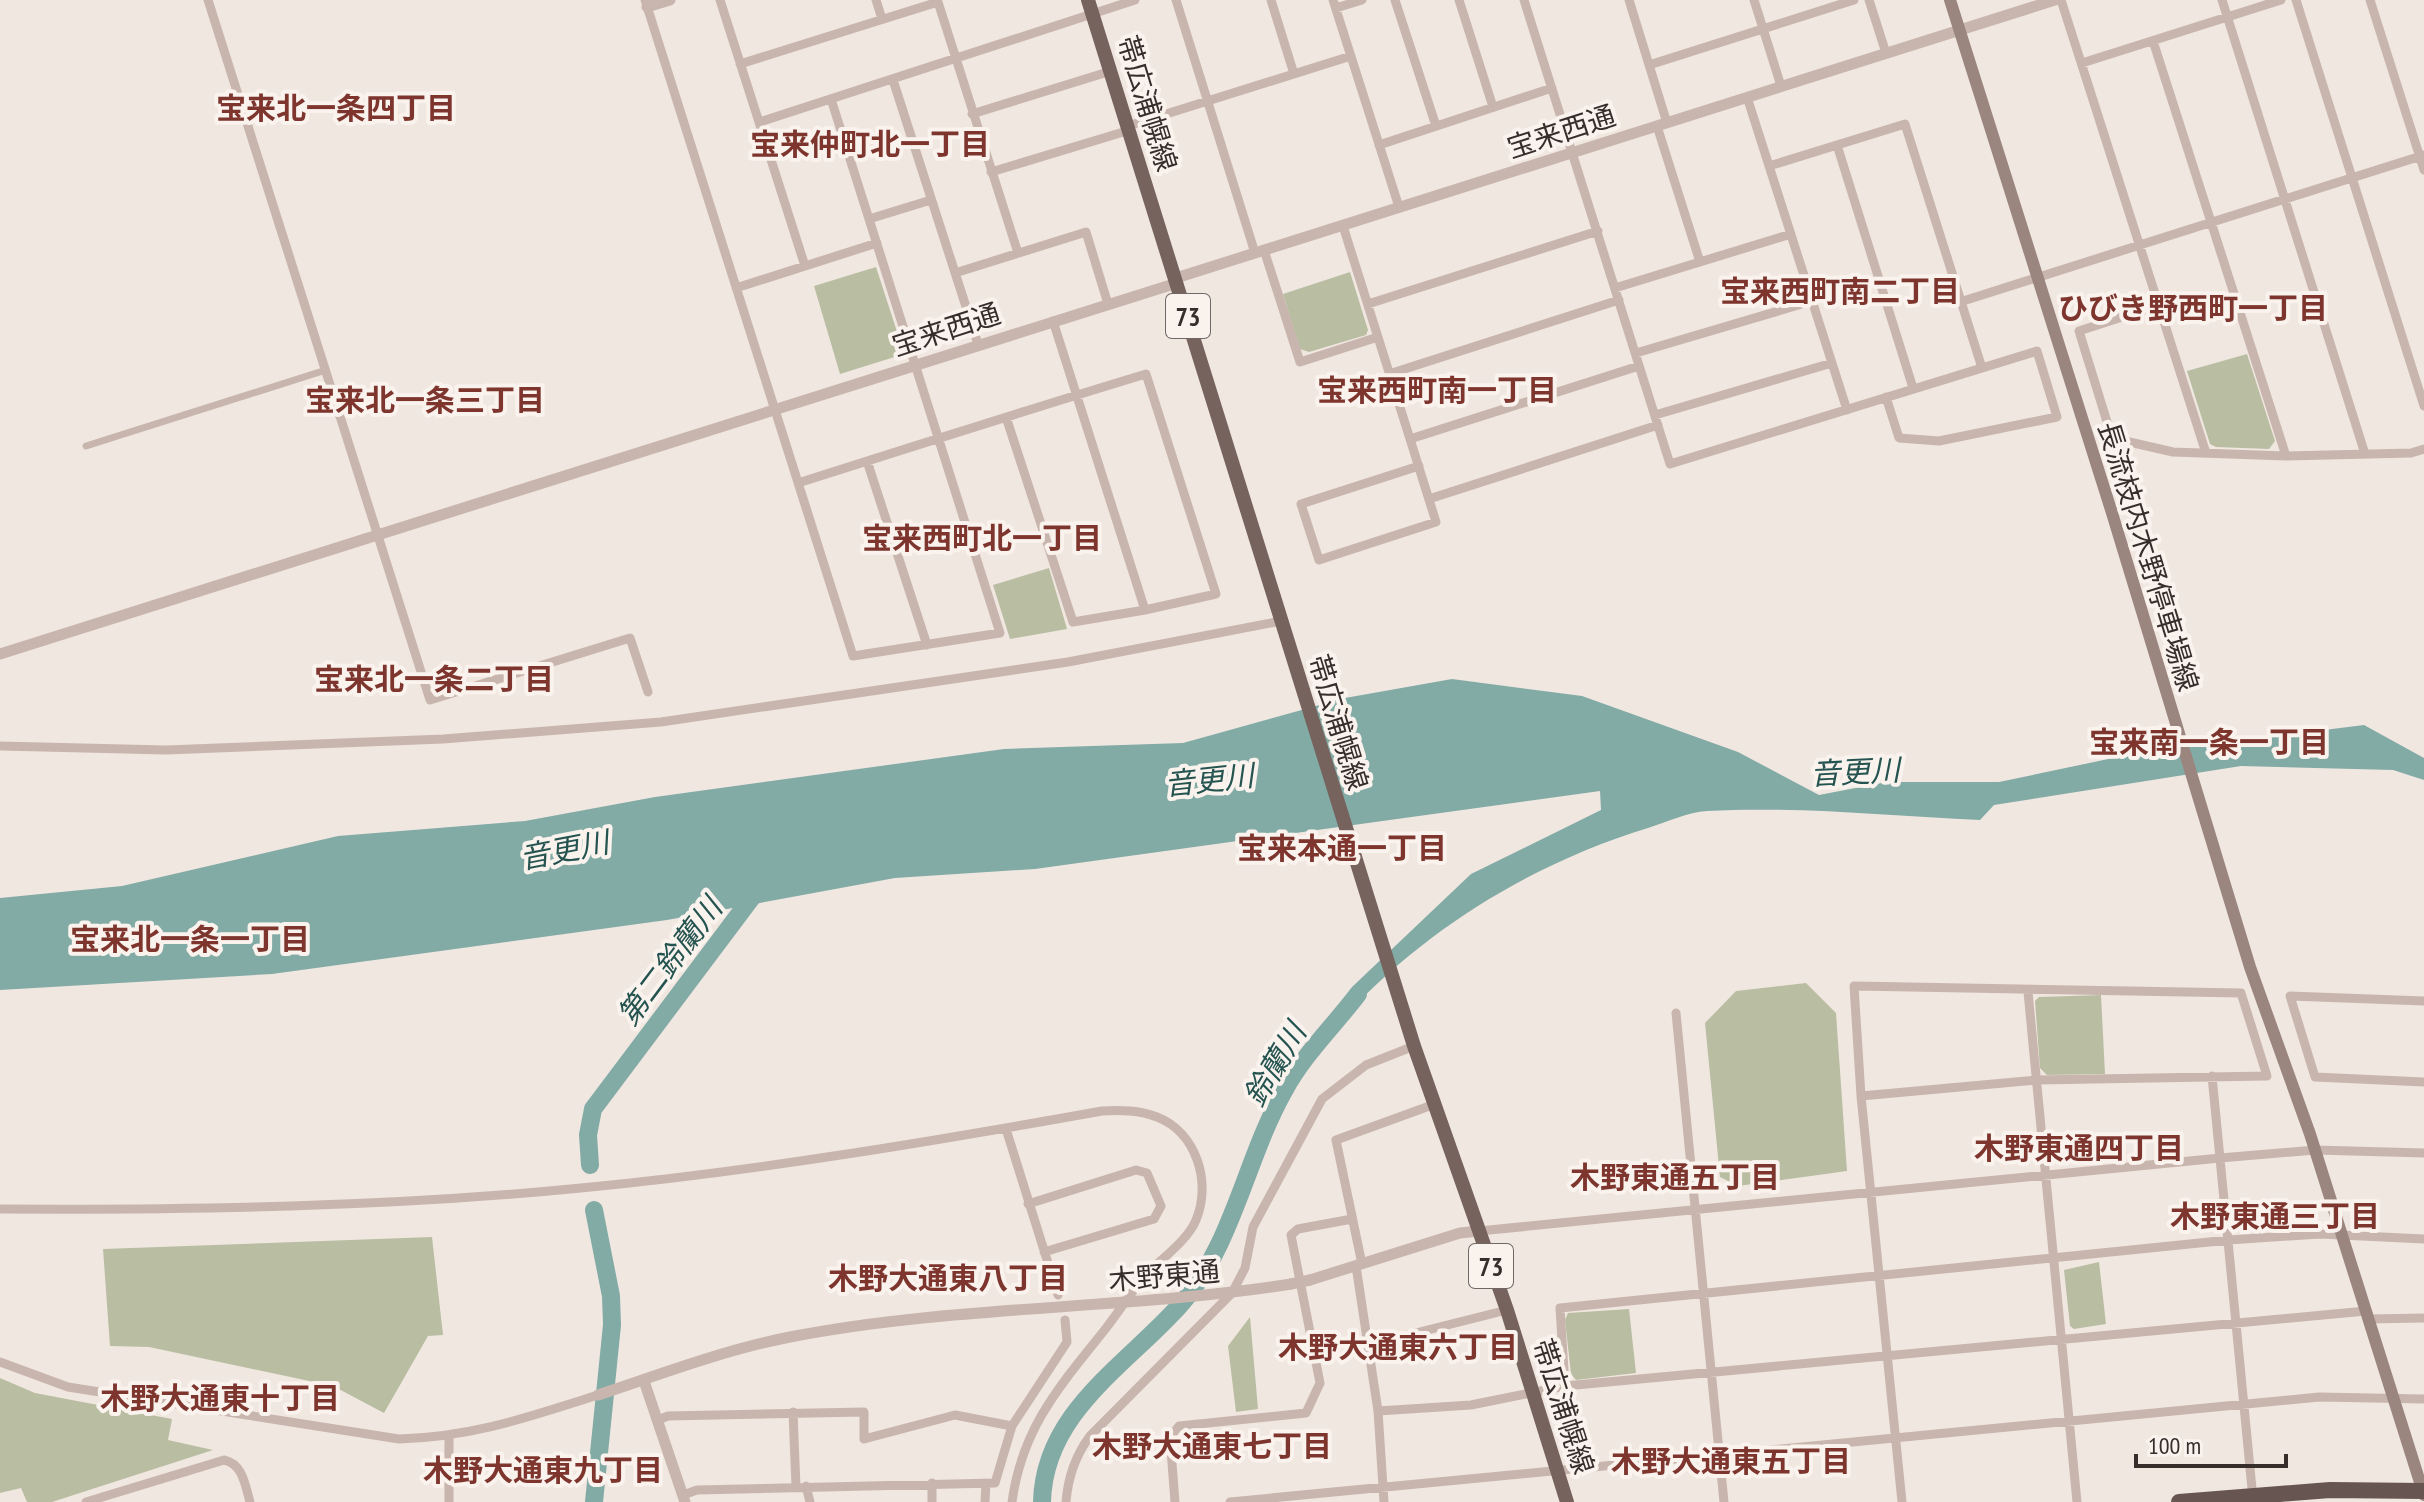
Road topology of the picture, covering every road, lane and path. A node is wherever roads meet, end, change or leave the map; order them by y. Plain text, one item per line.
1 (208, 0) edge
2 (670, 0) edge
3 (720, 0) edge
4 (876, 0) edge
5 (1135, 0) edge
6 (1176, 0) edge
7 (1271, 0) edge
8 (1362, 0) edge
9 (1395, 0) edge
10 (1459, 0) edge
11 (1524, 0) edge
12 (1629, 0) edge
13 (1754, 0) edge
14 (1854, 0) edge
15 (1869, 0) edge
16 (1950, 0) edge
17 (2055, 0) edge
18 (2061, 0) edge
19 (2222, 0) edge
20 (2281, 0) edge
21 (2296, 0) edge
22 (2370, 0) edge
23 (646, 4) edge
24 (1334, 4) edge
25 (1091, 7) edge
26 (2227, 16) junction
27 (882, 19) junction
28 (1959, 29) junction
29 (1763, 30) junction
30 (2153, 41) junction
31 (1886, 53) junction
32 (1351, 56) junction
33 (956, 59) junction
34 (2082, 63) junction
35 (740, 64) junction
36 (1649, 65) junction
37 (1111, 71) junction
38 (1294, 74) junction
39 (893, 80) junction
40 (1781, 86) junction
41 (1552, 88) junction
42 (1747, 97) junction
43 (831, 99) junction
44 (1207, 102) junction
45 (1493, 107) junction
46 (972, 114) junction
47 (760, 122) junction
48 (1662, 124) junction
49 (1436, 126) junction
50 (1129, 128) junction
51 (1379, 145) junction
52 (1837, 145) junction
53 (1572, 153) junction
54 (2422, 156) edge
55 (1769, 166) junction
56 (2424, 170) edge
57 (991, 172) junction
58 (2352, 179) junction
59 (931, 200) junction
60 (2285, 200) junction
61 (1399, 207) junction
62 (869, 219) junction
63 (2212, 223) junction
64 (1343, 226) junction
65 (1598, 231) junction
66 (1791, 234) junction
67 (877, 243) junction
68 (2141, 246) junction
69 (1260, 252) junction
70 (1018, 253) junction
71 (1700, 262) junction
72 (805, 266) junction
73 (955, 273) junction
74 (2037, 277) junction
75 (1177, 280) junction
76 (736, 288) junction
77 (1615, 288) junction
78 (1619, 300) junction
79 (1812, 301) junction
80 (1960, 302) junction
81 (1108, 304) junction
82 (1368, 304) junction
83 (2159, 305) junction
84 (1053, 321) junction
85 (1378, 337) junction
86 (978, 344) junction
87 (1636, 353) junction
88 (1832, 363) junction
89 (915, 364) junction
90 (1639, 366) junction
91 (1982, 368) junction
92 (326, 370) junction
93 (1389, 374) junction
94 (1913, 388) junction
95 (1076, 395) junction
96 (1886, 397) junction
97 (2424, 406) edge
98 (775, 409) junction
99 (1847, 410) junction
100 (1006, 417) junction
101 (1656, 420) junction
102 (938, 438) junction
103 (1410, 439) junction
104 (86, 446) dead end
105 (2424, 449) edge
106 (2206, 453) junction
107 (2365, 454) junction
108 (2286, 456) junction
109 (867, 461) junction
110 (1419, 466) junction
111 (798, 483) junction
112 (1429, 499) junction
113 (378, 535) junction
114 (1145, 610) junction
115 (1282, 627) junction
116 (927, 645) junction
117 (0, 654) edge
118 (648, 692) dead end
119 (0, 746) edge
120 (2028, 992) junction
121 (2424, 1001) edge
122 (1676, 1013) dead end
123 (1412, 1039) junction
124 (2212, 1076) junction
125 (2037, 1080) junction
126 (2424, 1082) edge
127 (1861, 1096) junction
128 (1435, 1104) junction
129 (1006, 1129) junction
130 (2315, 1150) junction
131 (2424, 1153) edge
132 (2220, 1158) junction
133 (2045, 1176) junction
134 (1870, 1192) junction
135 (1028, 1204) junction
136 (0, 1209) edge
137 (1696, 1210) junction
138 (1352, 1219) junction
139 (1479, 1231) junction
140 (2342, 1236) junction
141 (2424, 1239) edge
142 (2229, 1240) junction
143 (1044, 1252) junction
144 (2054, 1259) junction
145 (1359, 1265) junction
146 (1878, 1276) junction
147 (1232, 1293) junction
148 (1058, 1295) dead end
149 (1704, 1295) junction
150 (1126, 1303) junction
151 (1507, 1310) junction
152 (2367, 1315) junction
153 (2424, 1318) edge
154 (1065, 1320) dead end
155 (2238, 1322) junction
156 (2062, 1338) junction
157 (1368, 1345) junction
158 (1886, 1355) junction
159 (0, 1362) edge
160 (1712, 1372) junction
161 (644, 1381) junction
162 (1565, 1386) junction
163 (1532, 1391) junction
164 (604, 1393) joint
165 (2392, 1398) junction
166 (2424, 1399) edge
167 (2245, 1403) junction
168 (1378, 1411) junction
169 (793, 1412) junction
170 (2070, 1419) junction
171 (658, 1420) junction
172 (1012, 1426) junction
173 (1896, 1437) junction
174 (449, 1438) junction
175 (1719, 1455) junction
176 (1557, 1471) junction
177 (932, 1483) junction
178 (986, 1483) junction
179 (801, 1486) junction
180 (1382, 1487) junction
181 (2424, 1492) edge
182 (2253, 1498) edge
183 (684, 1499) edge
184 (86, 1502) edge
185 (250, 1502) edge
186 (449, 1502) edge
187 (810, 1502) edge
188 (932, 1502) edge
189 (985, 1502) edge
190 (1012, 1502) edge
191 (1066, 1502) edge
192 (1175, 1502) edge
193 (1230, 1502) edge
194 (1384, 1502) edge
195 (1567, 1502) edge
196 (1724, 1502) edge
197 (1902, 1502) edge
198 (2077, 1502) edge
199 (2179, 1502) edge

1 - 92 street
2 - 23 street
3 - 35 street
4 - 27 street
5 - 25 street
6 - 44 street
7 - 38 street
8 - 24 street
9 - 49 street
10 - 45 street
11 - 41 street
12 - 36 street
13 - 29 street
14 - 29 street
15 - 31 street
16 - 28 main road, 長流枝内木野停車場線
17 - 28 street, 宝来西通
18 - 34 street
19 - 26 street
20 - 26 street
21 - 58 street
22 - 54 street
23 - 76 street
24 - 32 street
25 - 33 street
25 - 37 main road, 帯広浦幌線 / 73
26 - 30 street
26 - 60 street
27 - 33 street
27 - 35 street
28 - 31 street, 宝来西通
28 - 74 main road, 長流枝内木野停車場線
29 - 36 street
29 - 40 street
30 - 34 street
30 - 63 street
31 - 40 street, 宝来西通
32 - 38 street
32 - 51 street
33 - 39 street
33 - 46 street
34 - 68 street
35 - 47 street
36 - 48 street
37 - 46 street
37 - 50 main road, 帯広浦幌線 / 73
38 - 44 street
39 - 43 street
39 - 59 street
40 - 42 street, 宝来西通
41 - 45 street
41 - 53 street
42 - 48 street, 宝来西通
42 - 55 street
43 - 47 street
43 - 62 street
44 - 50 street
44 - 69 street
45 - 49 street
46 - 57 street
47 - 72 street
48 - 53 street, 宝来西通
48 - 71 street
49 - 51 street
50 - 57 street
50 - 75 main road, 帯広浦幌線 / 73
51 - 61 street
52 - 55 street
52 - 80 street
52 - 94 street
53 - 61 street, 宝来西通
53 - 65 street
54 - 56 street
54 - 58 street
55 - 66 street
57 - 70 street
58 - 60 street
58 - 97 street
59 - 62 street
59 - 73 street
60 - 63 street
60 - 107 street
61 - 64 street, 宝来西通
62 - 67 street
63 - 68 street
63 - 108 street
64 - 69 street, 宝来西通
64 - 82 street
65 - 77 street
65 - 82 street
66 - 71 street
66 - 79 street
67 - 72 street
67 - 89 street
68 - 74 street
68 - 83 street
69 - 75 street, 宝来西通
69 - 85 street
70 - 73 street
70 - 81 street
71 - 77 street
72 - 76 street
73 - 86 street
74 - 80 street
74 - 130 main road, 長流枝内木野停車場線
75 - 81 street, 宝来西通
75 - 115 main road, 帯広浦幌線 / 73
76 - 98 street
77 - 78 street
78 - 87 street
78 - 93 street
79 - 87 street
79 - 88 street
80 - 91 street
81 - 84 street, 宝来西通
82 - 85 street
83 - 106 street
83 - 106 street
84 - 86 street, 宝来西通
84 - 95 street
85 - 93 street
86 - 89 street, 宝来西通
87 - 90 street
88 - 99 street
88 - 101 street
89 - 98 street, 宝来西通
89 - 102 street
90 - 101 street
90 - 103 street
91 - 94 street
91 - 96 street
92 - 104 street
92 - 113 street
93 - 103 street
94 - 96 street
95 - 100 street
95 - 114 street
95 - 114 street
96 - 99 street
98 - 111 street
98 - 113 street, 宝来西通
99 - 101 street
100 - 102 street
100 - 114 street
101 - 112 street
102 - 109 street
102 - 116 street
103 - 110 street
105 - 107 street
106 - 108 street
107 - 108 street
109 - 111 street
109 - 116 street
110 - 112 street
110 - 112 street
111 - 116 street
113 - 117 street, 宝来西通
113 - 118 street
115 - 119 street
115 - 123 main road, 帯広浦幌線 / 73
120 - 124 street
120 - 125 street
120 - 127 street
121 - 126 street
122 - 137 street
123 - 128 main road, 帯広浦幌線 / 73
123 - 147 street
124 - 125 street
124 - 132 street
125 - 127 street
125 - 133 street
127 - 134 street
128 - 138 street
128 - 139 main road, 帯広浦幌線 / 73
129 - 135 street
129 - 136 street
129 - 150 street
130 - 131 street
130 - 132 street
130 - 140 main road, 長流枝内木野停車場線
132 - 133 street
132 - 142 street
133 - 134 street
133 - 144 street
134 - 137 street
134 - 146 street
135 - 143 street
135 - 143 street
137 - 139 street
137 - 149 street
138 - 145 street
138 - 192 street
139 - 145 street, 木野東通
139 - 151 main road, 帯広浦幌線 / 73
140 - 141 street
140 - 142 street
140 - 152 main road, 長流枝内木野停車場線
142 - 144 street
142 - 155 street
143 - 148 street
144 - 146 street
144 - 156 street
145 - 147 street, 木野東通, bridge
145 - 157 street
146 - 149 street
146 - 158 street
147 - 150 street, 木野東通
147 - 191 street
149 - 160 street
149 - 162 street
150 - 161 street, 木野東通
150 - 190 street
151 - 157 street
151 - 163 main road, 帯広浦幌線 / 73
152 - 153 street
152 - 155 street
152 - 165 main road, 長流枝内木野停車場線
154 - 172 street
155 - 156 street
155 - 167 street
156 - 158 street
156 - 170 street
157 - 168 street
158 - 160 street
158 - 173 street
159 - 174 street
160 - 162 street
160 - 175 street
161 - 164 street, 木野東通
161 - 171 street
162 - 163 street
163 - 168 street
163 - 176 main road, 帯広浦幌線 / 73
164 - 174 street
165 - 166 street
165 - 167 street
165 - 181 main road, 長流枝内木野停車場線
167 - 170 street
167 - 182 street
168 - 180 street
169 - 171 street
169 - 172 street
169 - 179 street
170 - 173 street
170 - 198 street
171 - 183 street
172 - 178 street
173 - 175 street
173 - 197 street
174 - 186 street
175 - 176 street
175 - 196 street
176 - 180 street
176 - 195 main road, 帯広浦幌線 / 73
177 - 178 street
177 - 179 street
177 - 188 street
178 - 189 street
179 - 183 street
179 - 187 street
180 - 193 street
180 - 194 street
181 - 182 highway
182 - 199 highway
184 - 185 street

